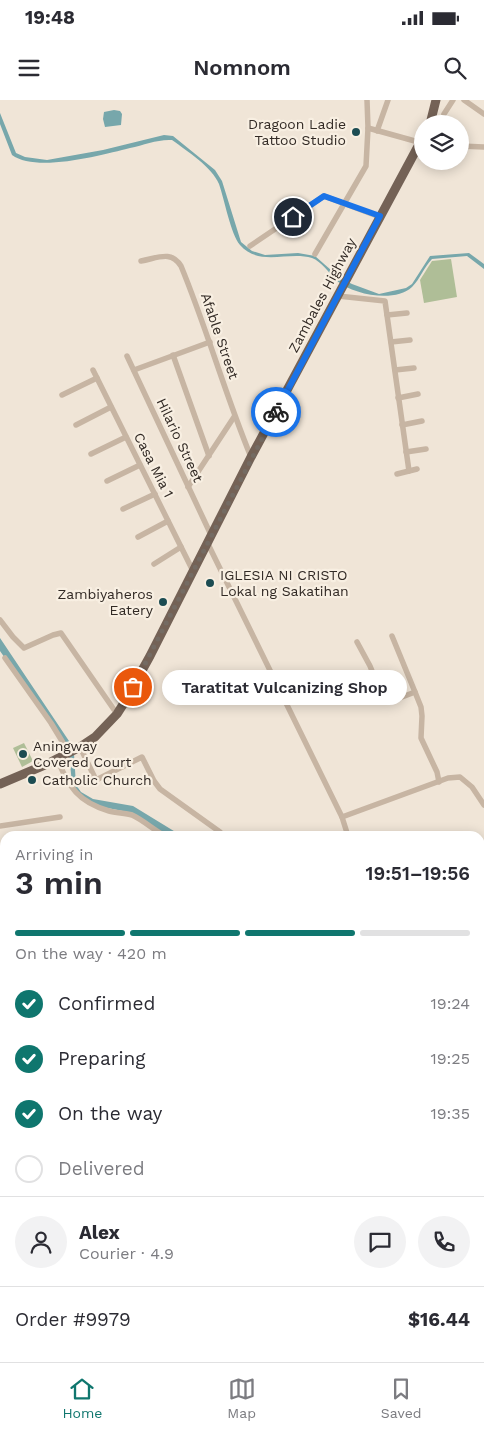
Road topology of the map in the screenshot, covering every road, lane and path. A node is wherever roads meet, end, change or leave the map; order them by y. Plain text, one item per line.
1 (367, 100) edge
2 (388, 100) edge
3 (436, 100) edge
4 (453, 100) edge
5 (464, 100) edge
6 (444, 114) dead end
7 (484, 114) edge
8 (432, 115) edge
9 (368, 128) junction
10 (377, 130) junction
11 (414, 140) edge
12 (469, 146) edge
13 (484, 147) edge
14 (414, 156) edge
15 (344, 203) junction
16 (380, 216) junction
17 (250, 246) dead end
18 (315, 254) dead end
19 (141, 261) dead end
20 (338, 296) junction
21 (407, 313) dead end
22 (387, 315) junction
23 (410, 340) dead end
24 (210, 342) junction
25 (391, 342) junction
26 (173, 355) junction
27 (127, 356) dead end
28 (414, 368) dead end
29 (93, 370) dead end
30 (134, 370) junction
31 (395, 370) junction
32 (96, 378) junction
33 (418, 394) dead end
34 (62, 396) dead end
35 (398, 398) junction
36 (111, 407) junction
37 (234, 417) junction
38 (422, 422) dead end
39 (76, 425) dead end
40 (402, 425) junction
41 (126, 436) junction
42 (426, 449) dead end
43 (406, 452) junction
44 (91, 454) dead end
45 (209, 456) junction
46 (251, 458) junction
47 (140, 465) junction
48 (417, 469) dead end
49 (409, 471) junction
50 (397, 474) dead end
51 (107, 482) dead end
52 (188, 487) junction
53 (155, 494) junction
54 (123, 509) dead end
55 (168, 521) junction
56 (138, 537) dead end
57 (209, 539) junction
58 (182, 548) junction
59 (154, 564) dead end
60 (193, 571) junction
61 (0, 620) edge
62 (392, 636) dead end
63 (357, 642) dead end
64 (5, 658) dead end
65 (415, 692) junction
66 (404, 697) junction
67 (419, 703) junction
68 (117, 714) junction
69 (79, 748) junction
70 (64, 756) junction
71 (439, 782) junction
72 (0, 784) edge
73 (484, 805) edge
74 (60, 817) dead end
75 (342, 817) junction
76 (0, 826) edge
77 (157, 831) edge
78 (219, 831) edge
79 (346, 831) edge

1 - 9 street
2 - 10 street
3 - 8 main road
4 - 6 street
5 - 7 street
9 - 10 street
9 - 15 street
10 - 11 street
12 - 13 street
14 - 16 main road, Zambales Highway
15 - 16 street
15 - 17 street
15 - 18 street
16 - 20 main road, Zambales Highway
19 - 24 street, Afable Street
20 - 22 street
20 - 46 main road, Zambales Highway
21 - 22 street
22 - 25 street
23 - 25 street
24 - 26 street
24 - 37 street, Afable Street
25 - 31 street
26 - 30 street
26 - 45 street
27 - 30 street, Hilario Street
28 - 31 street
29 - 32 street, Casa Mia 1
30 - 52 street, Hilario Street
31 - 35 street
32 - 34 street
32 - 36 street, Casa Mia 1
33 - 35 street
35 - 40 street
36 - 39 street
36 - 41 street, Casa Mia 1
37 - 45 street
37 - 46 street, Afable Street
38 - 40 street
40 - 43 street
41 - 44 street
41 - 47 street, Casa Mia 1
42 - 43 street
43 - 49 street
45 - 52 street
46 - 57 main road, Zambales Highway
47 - 51 street
47 - 53 street, Casa Mia 1
48 - 49 street
49 - 50 street
52 - 57 street, Hilario Street
53 - 54 street
53 - 55 street, Casa Mia 1
55 - 56 street
55 - 58 street, Casa Mia 1
57 - 60 main road, Zambales Highway
57 - 75 street, Hilario Street
58 - 59 street
58 - 60 street, Casa Mia 1
60 - 68 main road, Zambales Highway
61 - 68 street
62 - 65 street
63 - 66 street
64 - 70 street
65 - 66 street
65 - 67 street
66 - 67 street
67 - 71 street
68 - 69 main road, Zambales Highway
69 - 70 main road, Zambales Highway
69 - 78 street
70 - 72 main road, Zambales Highway
70 - 77 street
71 - 73 street
71 - 75 street
74 - 76 street
75 - 79 street, Hilario Street

